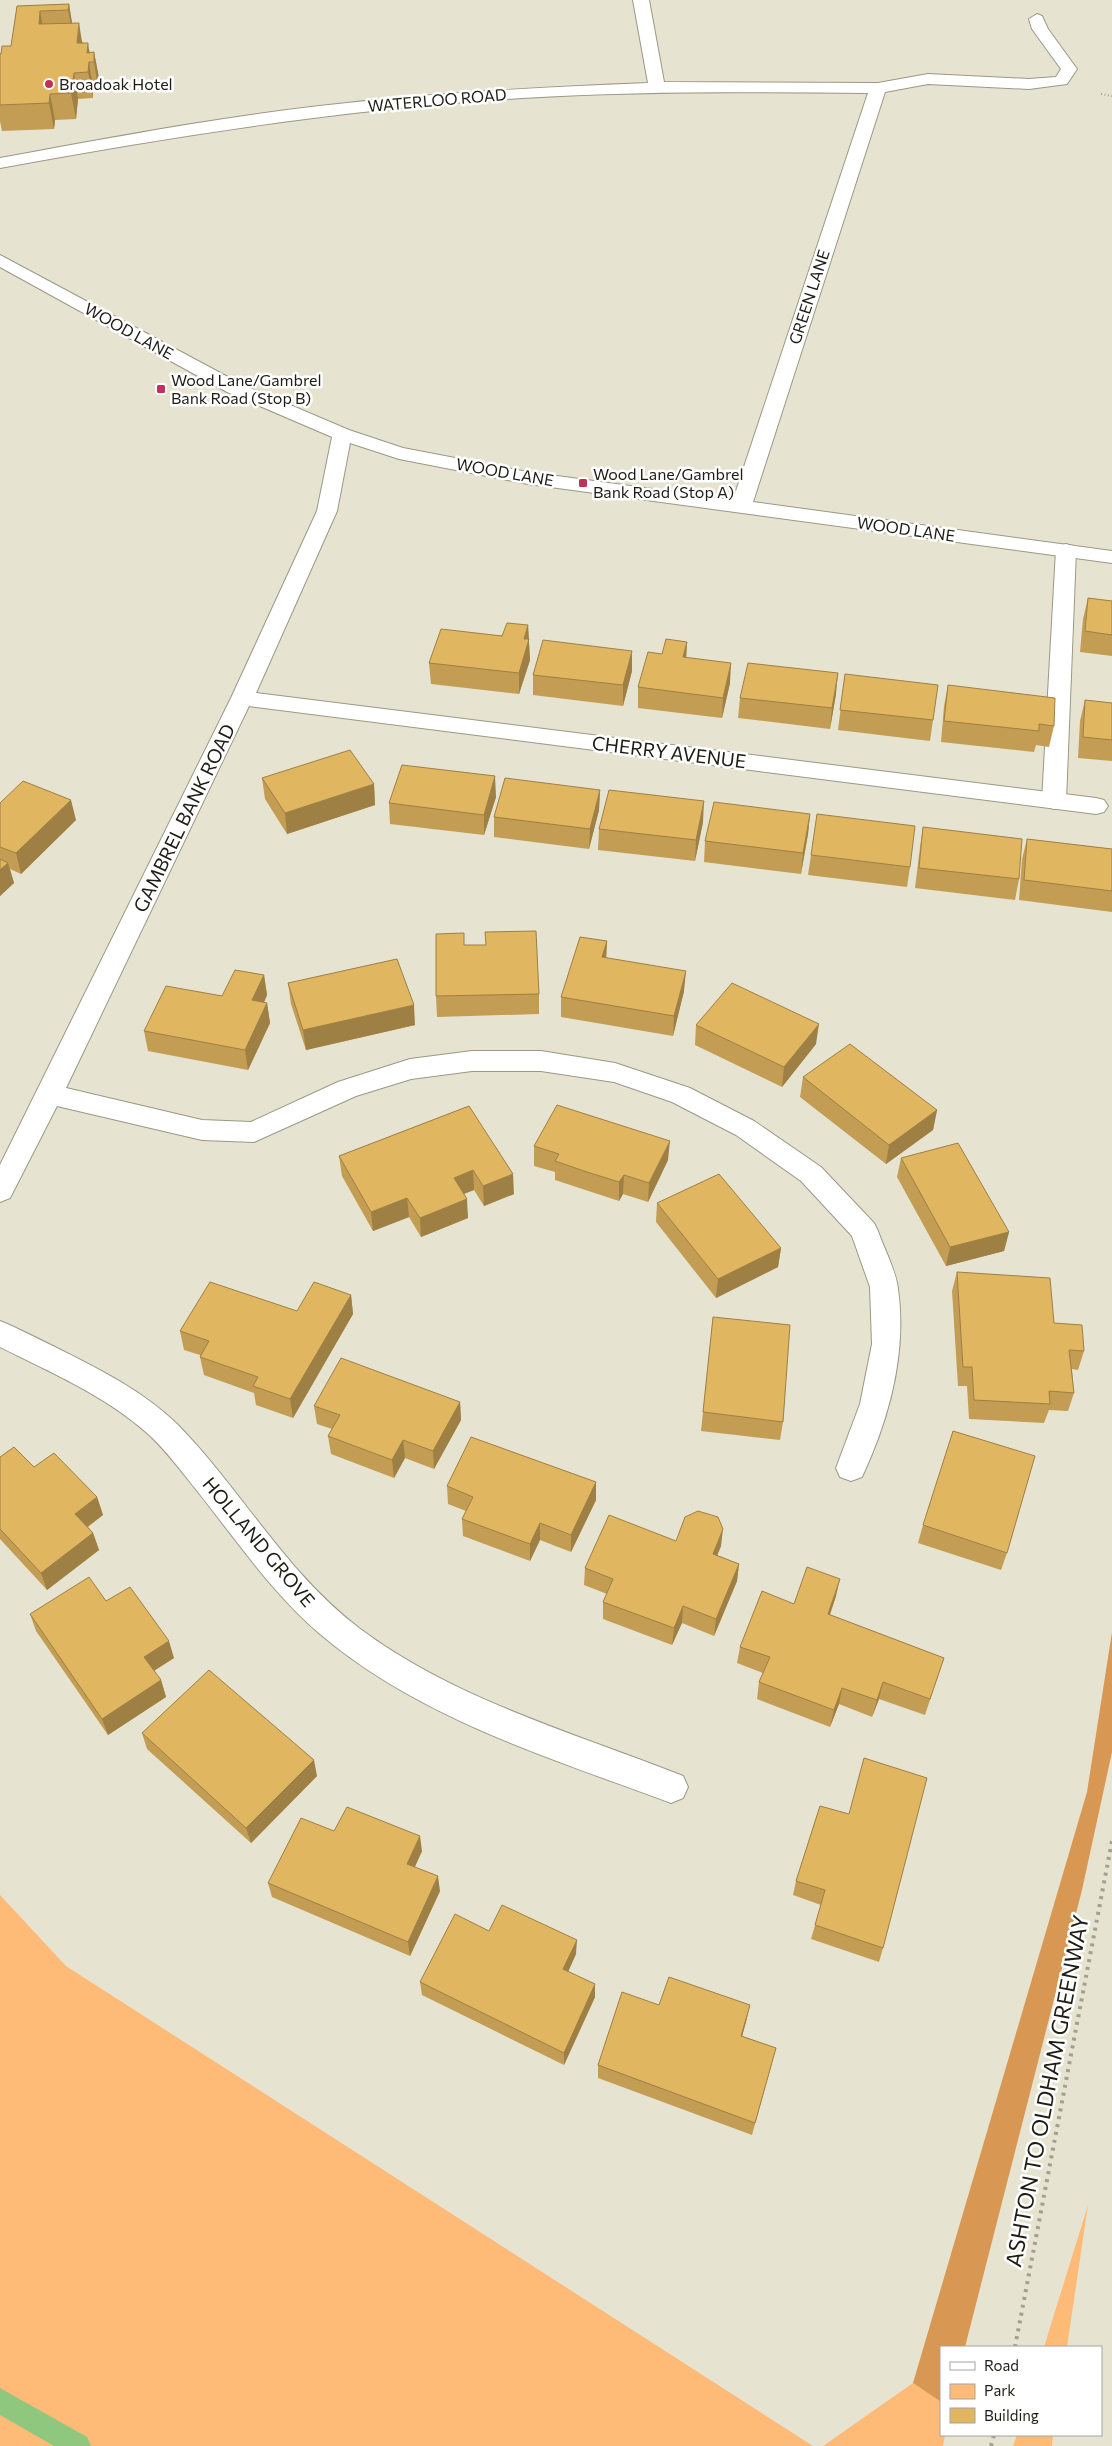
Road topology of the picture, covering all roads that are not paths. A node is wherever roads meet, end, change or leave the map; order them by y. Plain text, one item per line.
1 (641, 0) edge
2 (1037, 18) dead end
3 (657, 87) junction
4 (878, 88) junction
5 (0, 163) edge
6 (0, 260) edge
7 (342, 434) junction
8 (741, 507) junction
9 (1066, 550) junction
10 (1112, 557) edge
11 (242, 698) junction
12 (1054, 801) junction
13 (1096, 806) dead end
14 (50, 1094) junction
15 (0, 1191) edge
16 (0, 1333) edge
17 (851, 1468) dead end
18 (671, 1787) dead end

1 - 3 street
2 - 4 street, WATERLOO ROAD
3 - 4 street, WATERLOO ROAD
3 - 5 street, WATERLOO ROAD
4 - 8 street, GREEN LANE
6 - 7 street, WOOD LANE
7 - 8 street, WOOD LANE
7 - 11 street, GAMBREL BANK ROAD
8 - 9 street, WOOD LANE
9 - 10 street, WOOD LANE
9 - 12 street
11 - 12 street, CHERRY AVENUE
11 - 14 street, GAMBREL BANK ROAD
12 - 13 street, CHERRY AVENUE
14 - 15 street, GAMBREL BANK ROAD
14 - 17 street
16 - 18 street, HOLLAND GROVE

